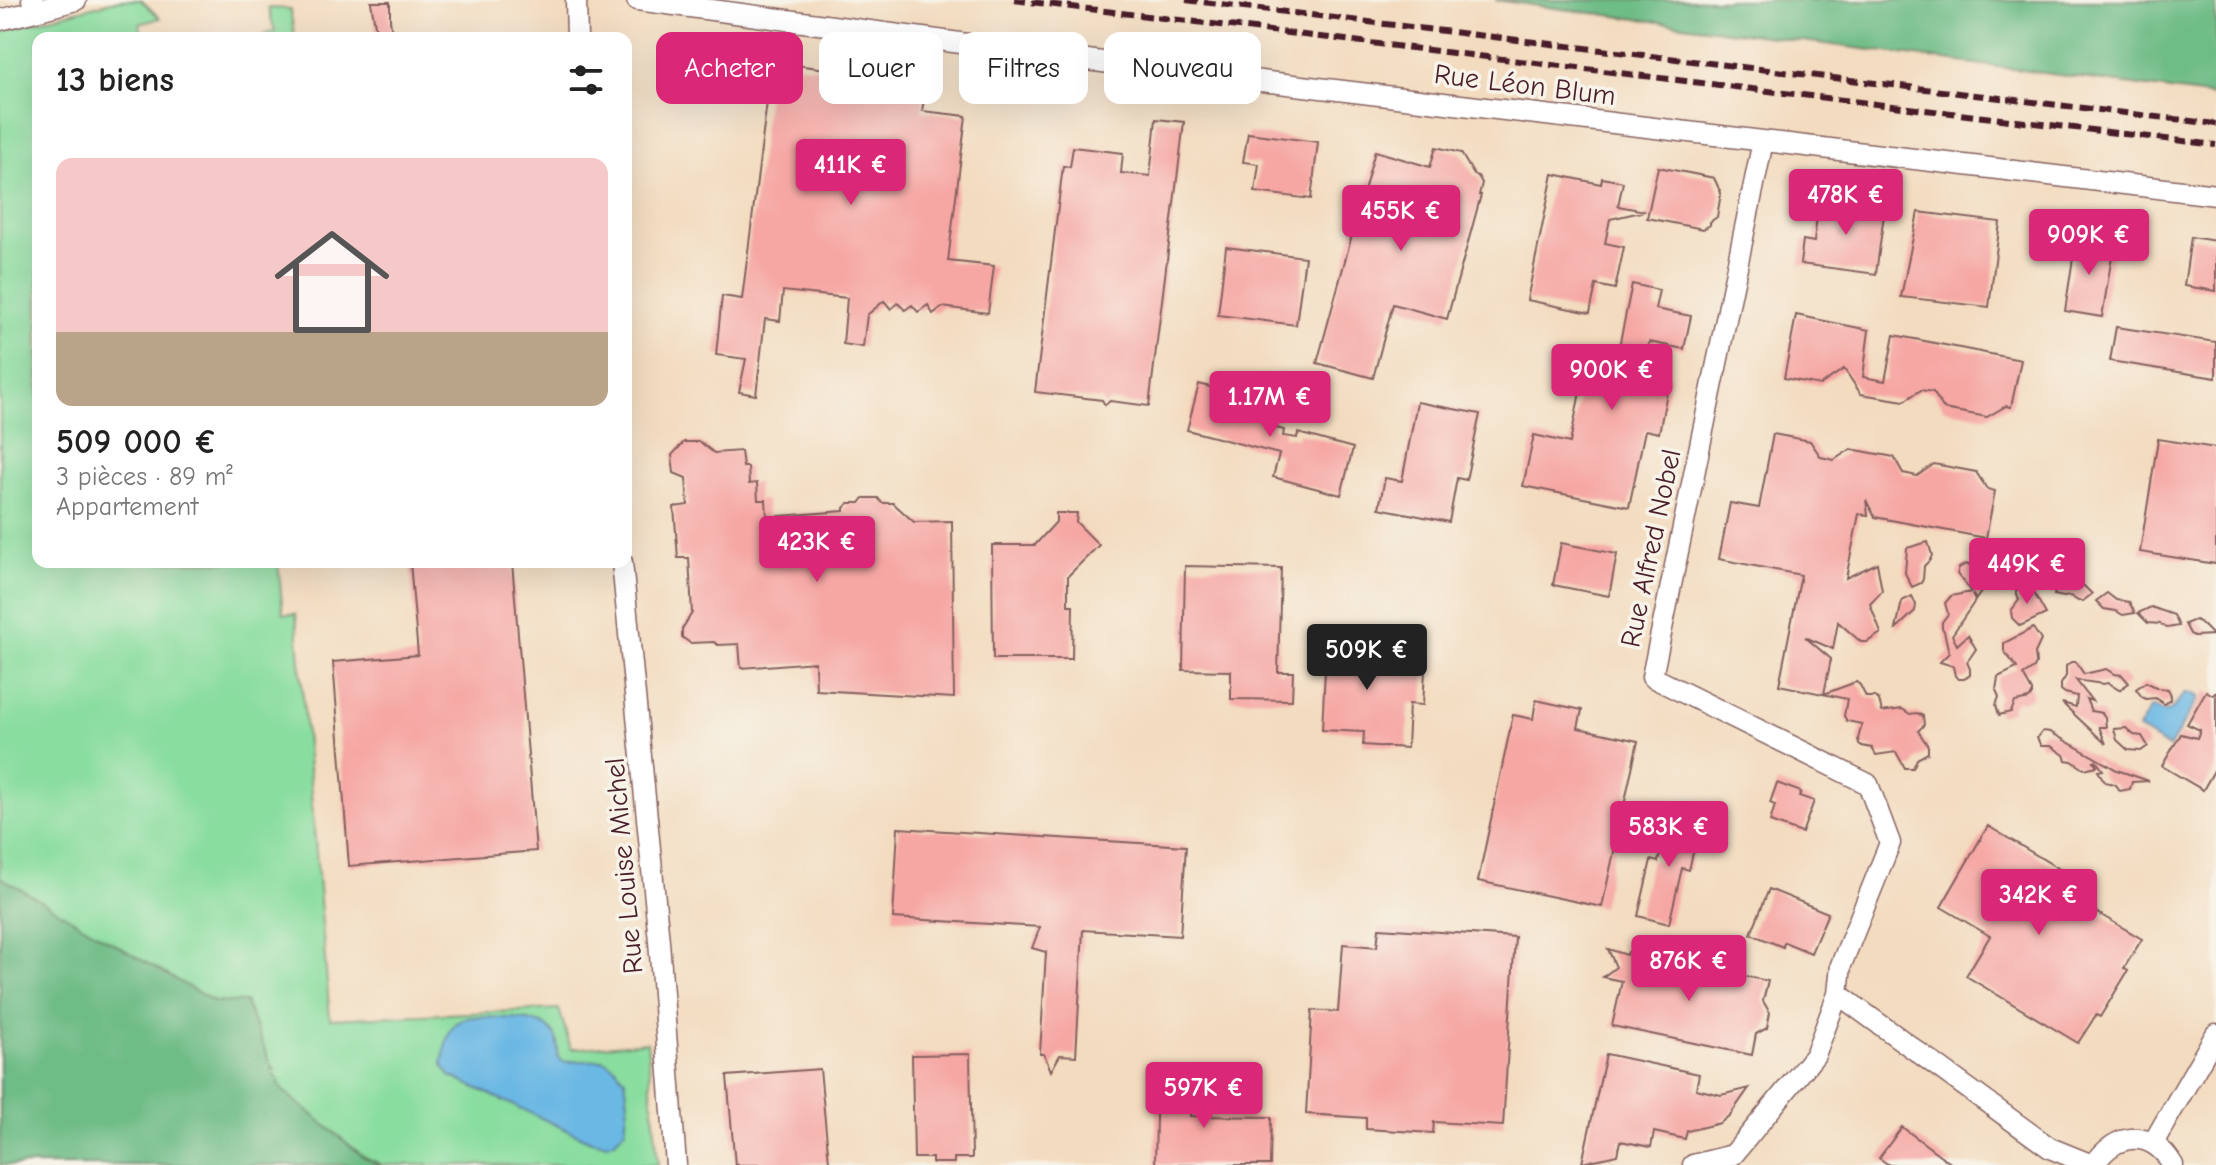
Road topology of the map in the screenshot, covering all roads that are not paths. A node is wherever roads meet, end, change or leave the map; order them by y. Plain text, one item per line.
1 (76, 0) edge
2 (576, 0) edge
3 (637, 0) edge
4 (36, 5) edge
5 (0, 20) edge
6 (577, 32) edge
7 (1763, 141) junction
8 (2216, 195) edge
9 (623, 568) edge
10 (1838, 994) junction
11 (2216, 1034) edge
12 (2153, 1143) junction
13 (676, 1165) edge
14 (1693, 1165) edge
15 (2093, 1165) edge
16 (2173, 1165) edge

1 - 4 street
2 - 6 street
3 - 7 street, Rue Léon Blum
4 - 5 street
7 - 8 street, Rue Léon Blum
7 - 10 street, Rue Alfred Nobel
9 - 13 street, Rue Louise Michel
10 - 14 street
10 - 15 street
11 - 12 street
12 - 15 street
12 - 16 street

